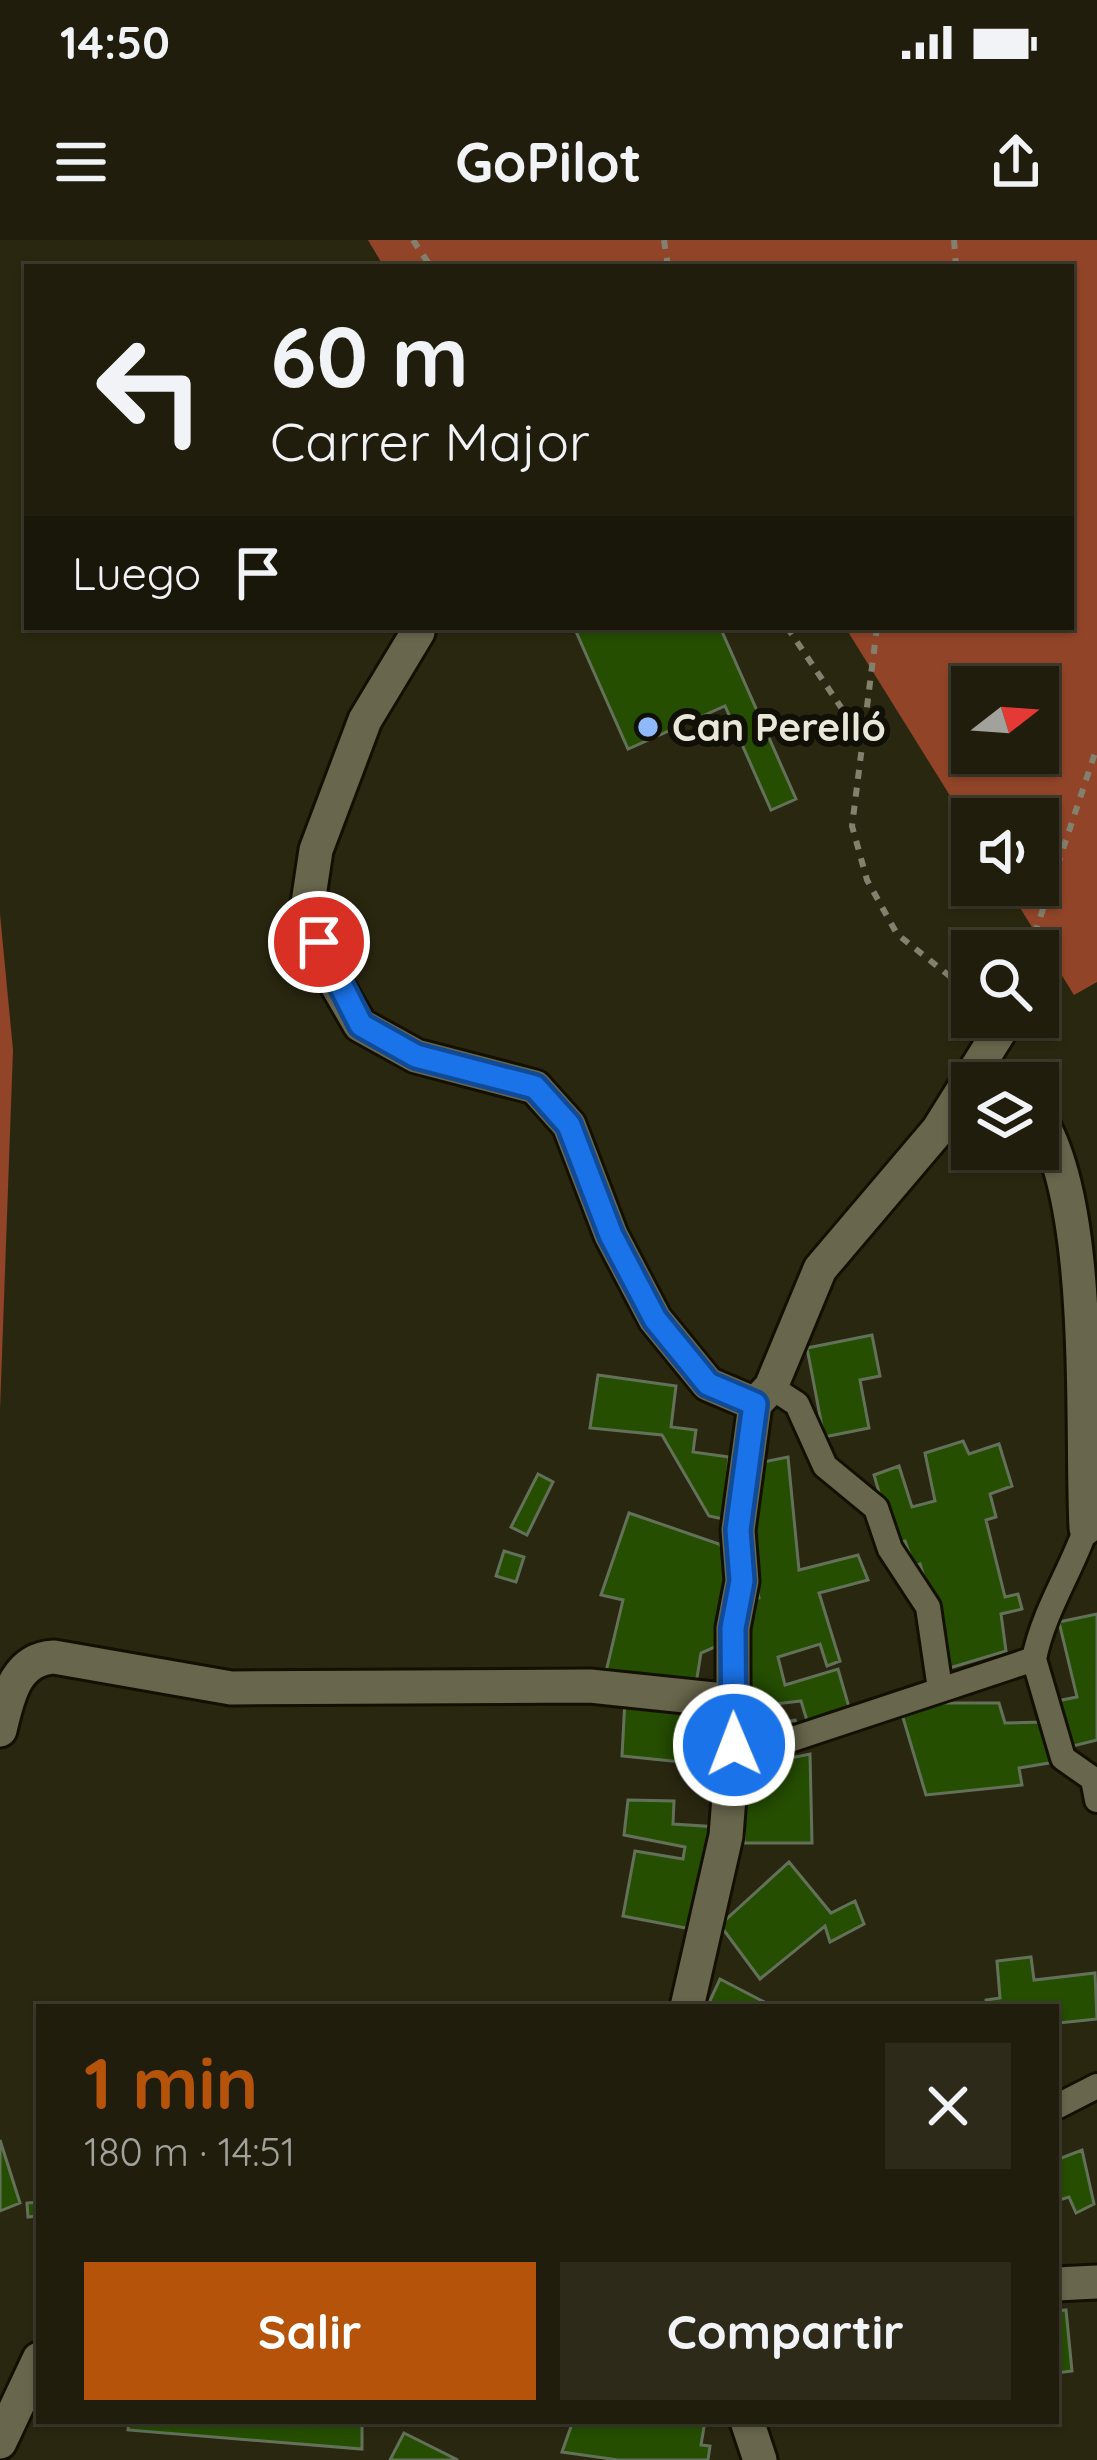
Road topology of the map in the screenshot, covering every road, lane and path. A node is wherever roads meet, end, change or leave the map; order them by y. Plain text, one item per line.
1 (789, 630) edge
2 (877, 630) edge
3 (418, 632) dead end
4 (861, 737) junction
5 (1097, 747) edge
6 (1036, 930) edge
7 (951, 977) edge
8 (951, 1115) edge
9 (1059, 1162) edge
10 (763, 1396) junction
11 (1086, 1528) joint
12 (1034, 1659) junction
13 (940, 1689) junction
14 (733, 1701) junction
15 (0, 1730) edge
16 (732, 1759) junction
17 (1097, 1800) edge
18 (688, 2004) edge
19 (1097, 2086) edge
20 (1059, 2106) edge
21 (1097, 2282) edge
22 (1059, 2284) edge
23 (36, 2365) edge
24 (748, 2424) edge
25 (0, 2442) edge
26 (760, 2460) edge

1 - 4 path
2 - 4 path
3 - 10 street
4 - 7 path
5 - 6 path
8 - 10 street
9 - 11 street
10 - 13 street
10 - 14 street
11 - 12 street
12 - 13 street
12 - 17 street
13 - 16 street
14 - 15 street
14 - 16 street
16 - 18 street
19 - 20 street
21 - 22 street
23 - 25 street
24 - 26 street

